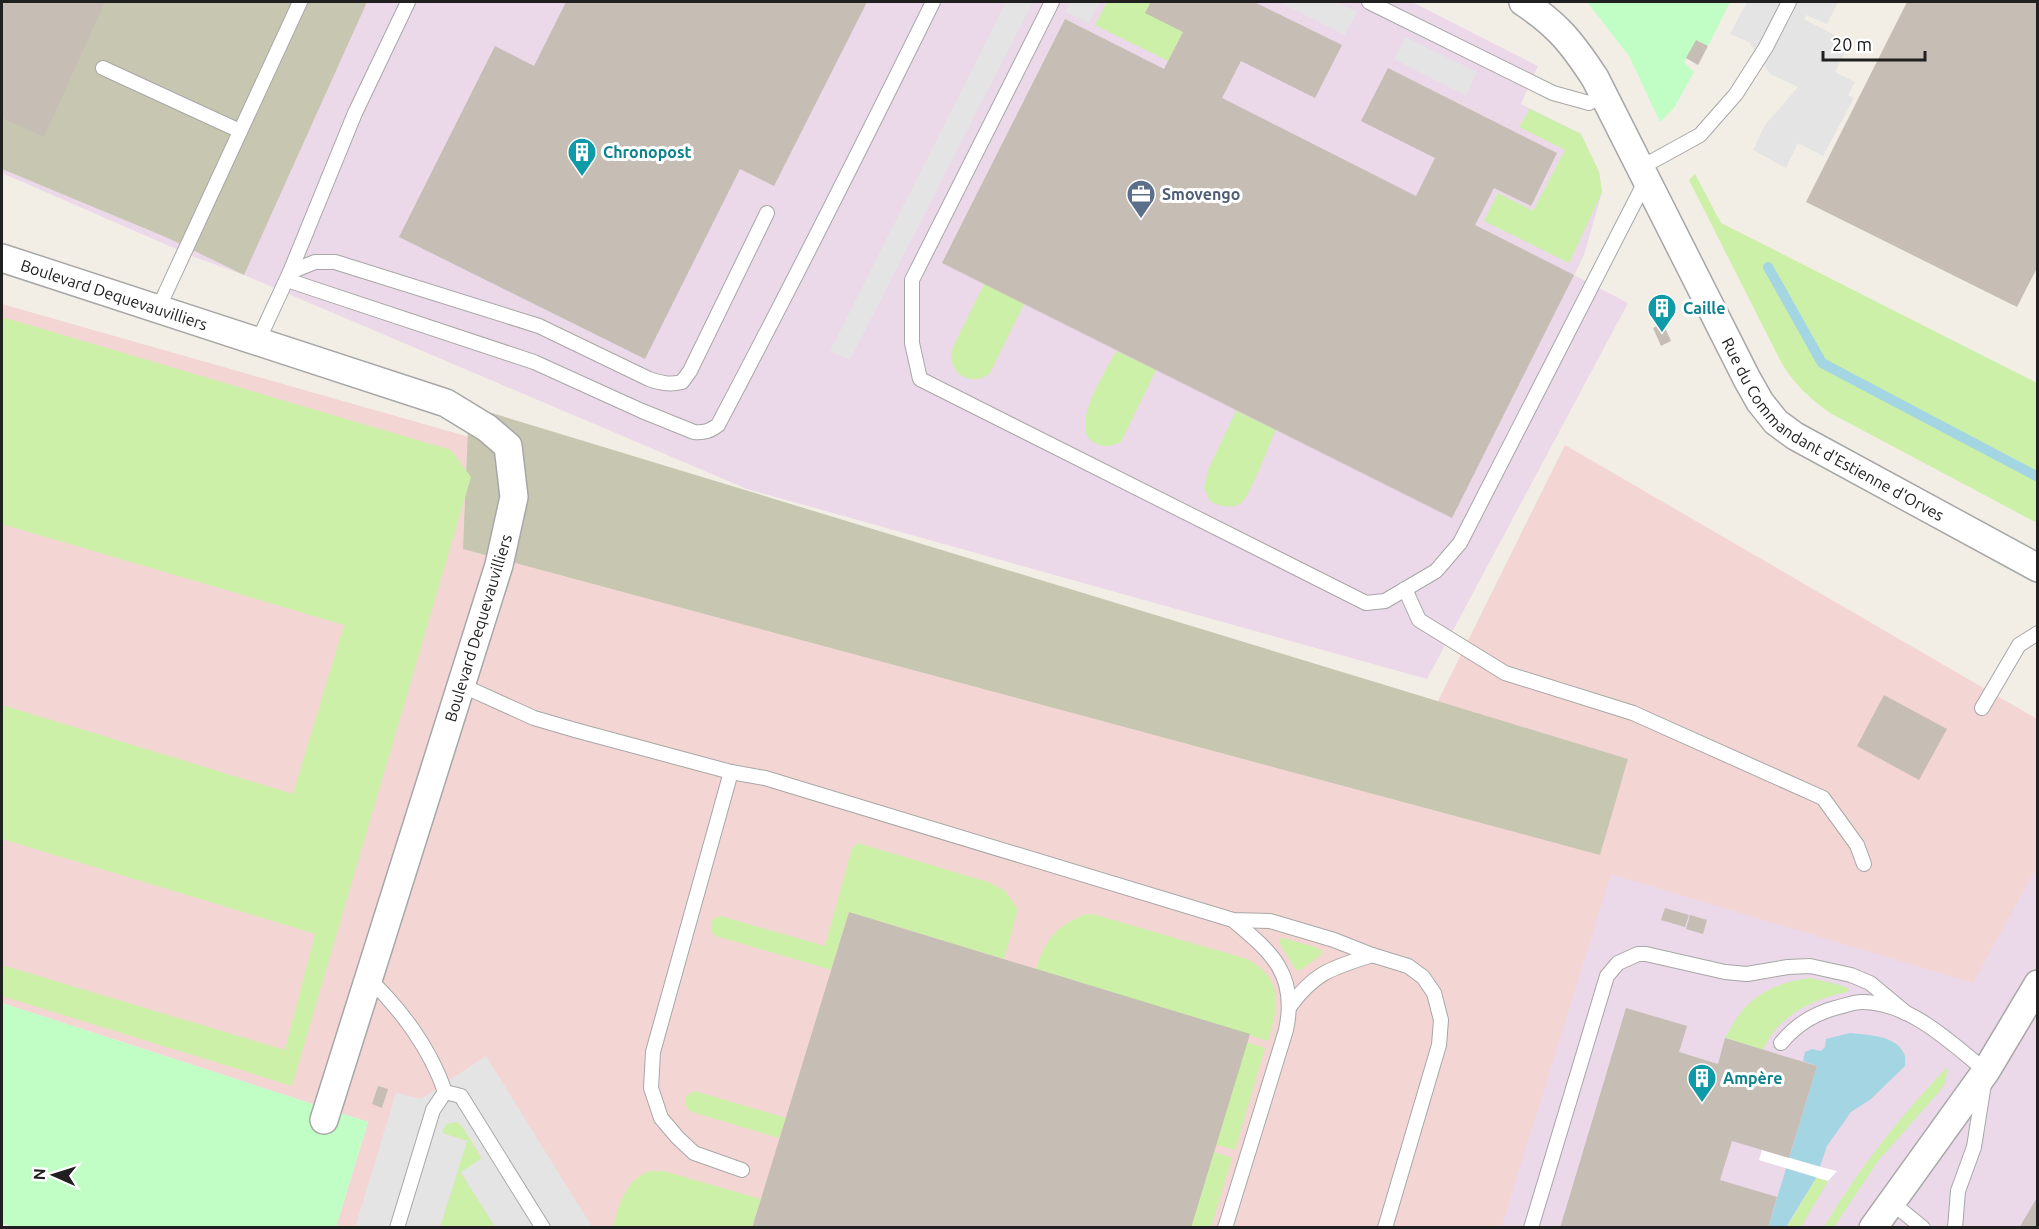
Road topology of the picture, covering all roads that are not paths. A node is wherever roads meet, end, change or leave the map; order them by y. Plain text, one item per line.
1 (300, 2) edge
2 (408, 2) edge
3 (933, 2) edge
4 (1052, 2) edge
5 (1369, 2) edge
6 (1523, 2) edge
7 (1790, 2) edge
8 (103, 68) dead end
9 (1603, 95) junction
10 (240, 131) junction
11 (1643, 174) junction
12 (767, 213) dead end
13 (2, 258) edge
14 (288, 276) junction
15 (158, 309) junction
16 (258, 341) junction
17 (2037, 568) edge
18 (1405, 589) junction
19 (2037, 633) edge
20 (461, 686) junction
21 (1982, 708) dead end
22 (731, 772) junction
23 (1864, 864) dead end
24 (1233, 920) junction
25 (1372, 955) junction
26 (369, 979) junction
27 (2037, 984) edge
28 (1290, 1005) junction
29 (1906, 1013) junction
30 (1781, 1043) dead end
31 (1986, 1071) junction
32 (445, 1092) junction
33 (324, 1120) dead end
34 (742, 1170) dead end
35 (1891, 1202) junction
36 (397, 1227) edge
37 (543, 1227) edge
38 (1225, 1227) edge
39 (1385, 1227) edge
40 (1531, 1227) edge
41 (1874, 1227) edge
42 (1923, 1227) edge
43 (1955, 1227) edge

1 - 10 lane
2 - 14 lane
3 - 14 lane
4 - 18 lane
5 - 9 lane
6 - 9 street, Rue du Commandant d'Estienne d'Orves
7 - 11 lane
8 - 10 lane
9 - 11 street, Rue du Commandant d'Estienne d'Orves
10 - 15 lane
11 - 17 street, Rue du Commandant d'Estienne d'Orves
11 - 18 lane
12 - 14 lane
13 - 15 street, Boulevard Dequevauvilliers
14 - 16 lane
15 - 16 street, Boulevard Dequevauvilliers
16 - 20 street, Boulevard Dequevauvilliers
18 - 23 lane
19 - 21 lane
20 - 22 lane
20 - 26 street, Boulevard Dequevauvilliers
22 - 24 lane
22 - 34 lane
24 - 25 lane
24 - 28 lane
25 - 28 lane
25 - 39 lane
26 - 32 lane
26 - 33 street, Boulevard Dequevauvilliers
27 - 31 street
28 - 38 lane
29 - 30 lane
29 - 31 lane
29 - 40 lane
31 - 35 street
31 - 43 lane
32 - 36 lane
32 - 37 lane
35 - 41 street
35 - 42 lane

